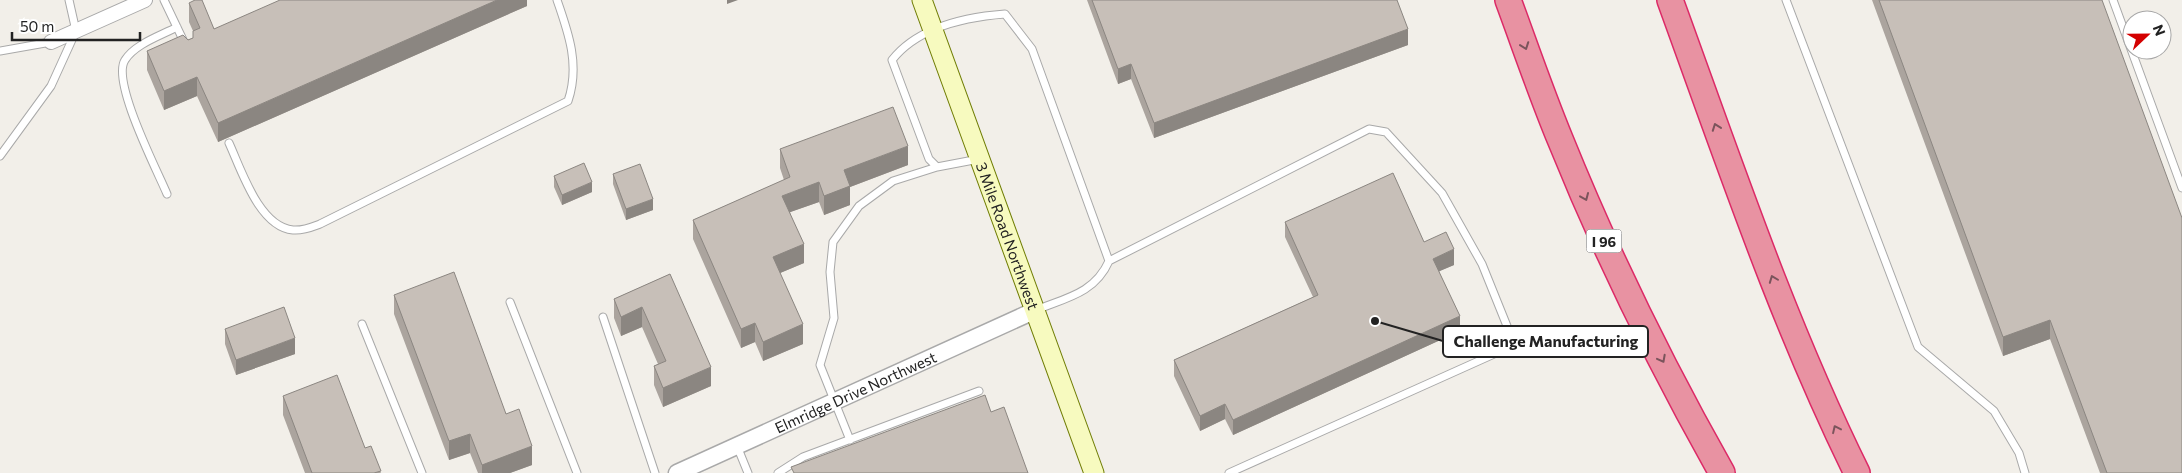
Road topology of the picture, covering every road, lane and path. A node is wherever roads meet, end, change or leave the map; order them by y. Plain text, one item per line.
1 (69, 0) edge
2 (145, 0) edge
3 (164, 0) edge
4 (557, 0) edge
5 (922, 0) edge
6 (1508, 0) edge
7 (1670, 0) edge
8 (1786, 0) edge
9 (2113, 0) edge
10 (177, 27) junction
11 (933, 30) junction
12 (76, 31) junction
13 (51, 42) joint
14 (0, 51) edge
15 (189, 54) edge
16 (229, 143) dead end
17 (0, 156) edge
18 (980, 159) junction
19 (937, 167) junction
20 (2182, 188) edge
21 (167, 194) dead end
22 (1108, 261) junction
23 (510, 302) dead end
24 (1036, 310) junction
25 (603, 317) dead end
26 (362, 324) dead end
27 (979, 391) dead end
28 (836, 401) junction
29 (850, 440) junction
30 (737, 446) junction
31 (422, 473) edge
32 (577, 473) edge
33 (655, 473) edge
34 (677, 473) edge
35 (748, 473) edge
36 (778, 473) edge
37 (1094, 473) edge
38 (1228, 473) edge
39 (1722, 473) edge
40 (1857, 473) edge
41 (2025, 473) edge

1 - 12 lane
2 - 12 street
3 - 10 lane
4 - 16 lane
5 - 11 main road, 3 Mile Road Northwest
6 -> 39 highway, I 96
40 -> 7 highway
8 - 41 lane
9 - 20 lane
10 - 15 lane
10 - 21 lane
11 - 18 main road, 3 Mile Road Northwest
11 - 19 lane
11 - 22 lane
12 - 13 street
12 - 17 lane
13 - 14 lane
18 - 19 lane
18 - 24 main road, 3 Mile Road Northwest
19 - 28 lane
22 - 24 lane
22 - 38 lane
23 - 32 lane
24 - 28 street, Elmridge Drive Northwest
24 - 37 main road, 3 Mile Road Northwest
25 - 33 lane
26 - 31 lane
27 - 29 lane
28 - 29 lane
28 - 30 street, Elmridge Drive Northwest
29 - 36 lane
30 - 34 street, Elmridge Drive Northwest
30 - 35 lane

